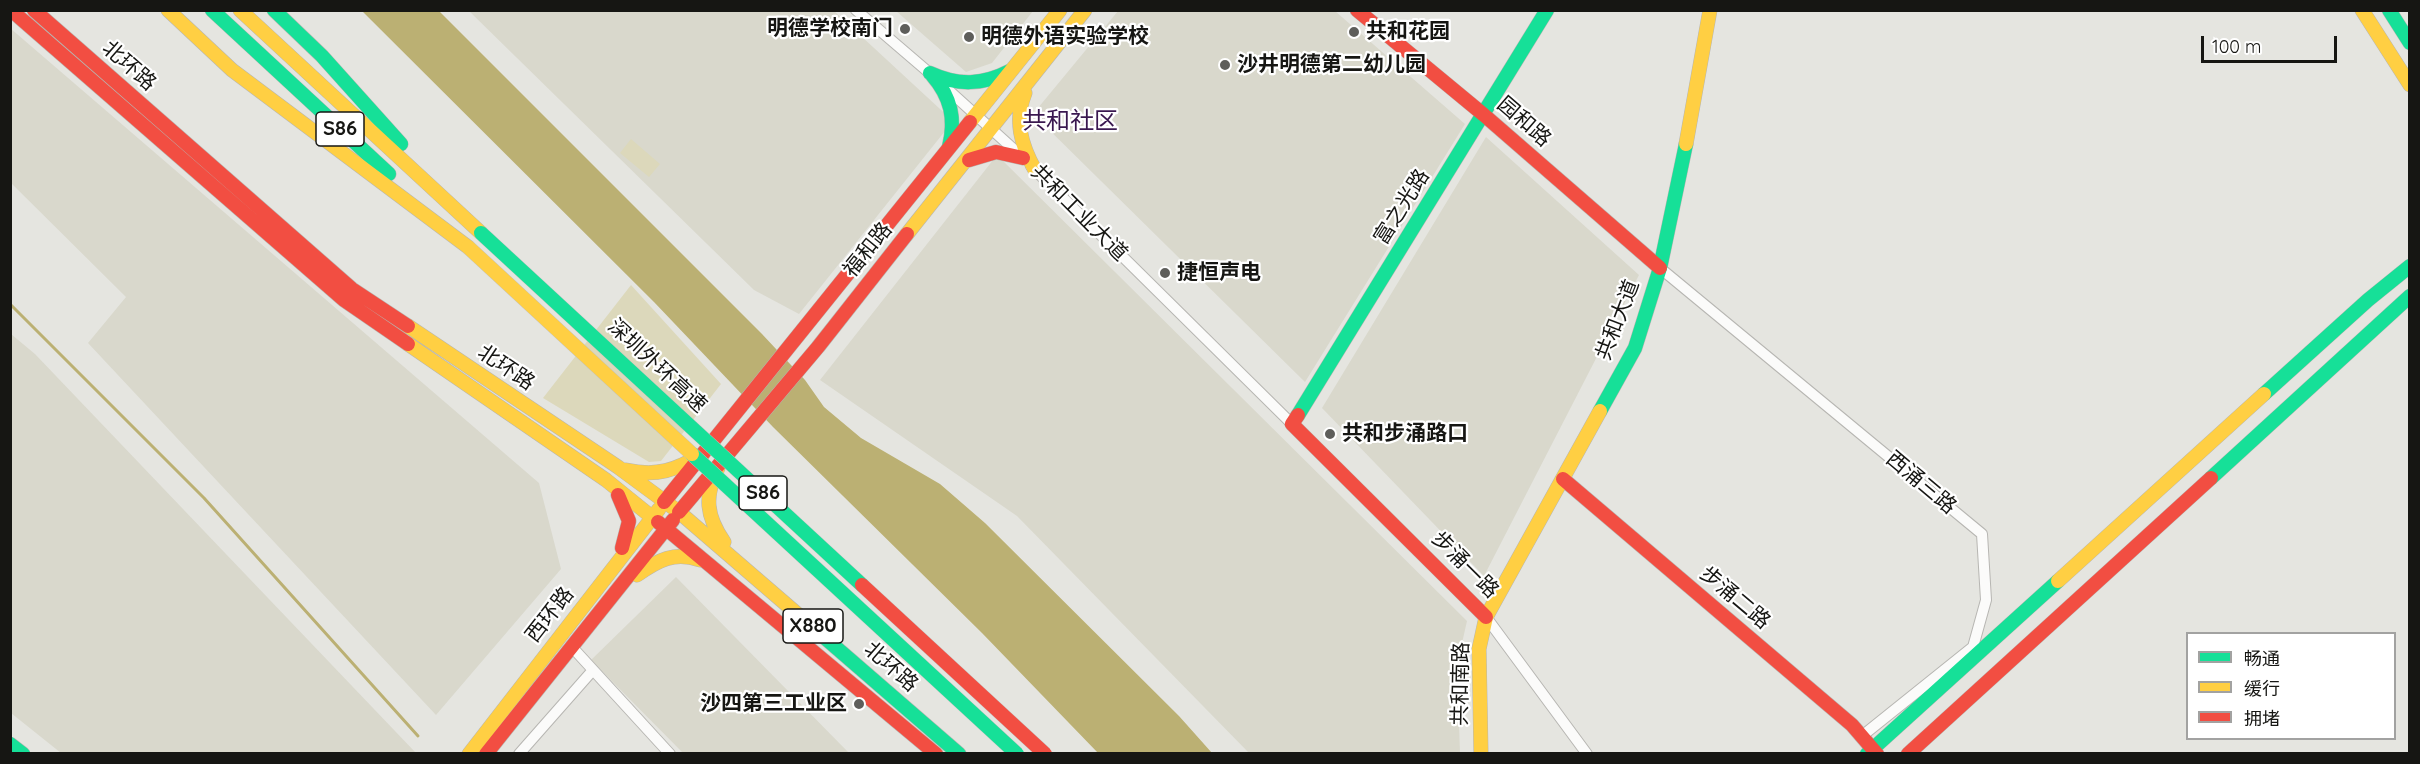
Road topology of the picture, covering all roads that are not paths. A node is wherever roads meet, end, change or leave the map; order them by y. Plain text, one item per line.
1 (11, 10) edge
2 (34, 10) edge
3 (168, 10) edge
4 (212, 10) edge
5 (240, 10) edge
6 (274, 10) edge
7 (856, 10) edge
8 (1060, 10) edge
9 (1085, 10) edge
10 (1357, 10) edge
11 (1547, 10) edge
12 (1710, 10) edge
13 (2362, 10) edge
14 (2389, 10) edge
15 (2409, 43) edge
16 (1017, 65) junction
17 (930, 73) junction
18 (1032, 77) junction
19 (2409, 85) edge
20 (976, 115) junction
21 (1484, 115) junction
22 (992, 129) junction
23 (945, 155) junction
24 (1023, 158) junction
25 (960, 168) junction
26 (1035, 170) junction
27 (481, 233) junction
28 (468, 247) junction
29 (2409, 266) edge
30 (1660, 268) junction
31 (2409, 296) edge
32 (1292, 424) junction
33 (703, 454) junction
34 (618, 467) junction
35 (718, 468) junction
36 (1563, 479) junction
37 (606, 480) junction
38 (664, 502) junction
39 (680, 512) junction
40 (653, 517) junction
41 (666, 528) junction
42 (739, 562) junction
43 (710, 563) junction
44 (614, 567) junction
45 (617, 590) junction
46 (1486, 617) junction
47 (572, 647) junction
48 (594, 670) junction
49 (1862, 736) junction
50 (10, 744) edge
51 (1872, 752) edge
52 (23, 753) edge
53 (469, 753) edge
54 (486, 753) edge
55 (519, 753) edge
56 (670, 753) edge
57 (936, 753) edge
58 (959, 753) edge
59 (1017, 753) edge
60 (1045, 753) edge
61 (1481, 753) edge
62 (1587, 753) edge
63 (1908, 753) edge

1 - 37 main road, 北环路
2 - 34 main road, 北环路
3 - 28 main road
4 - 28 main road, 深圳外环高速 / S86
5 - 27 main road, 深圳外环高速 / S86
6 - 27 main road
7 - 17 street, 共和工业大道
8 - 16 main road, 福和路
9 - 18 main road, 福和路
10 - 21 main road, 园和路
11 - 21 main road, 富之光路
12 - 30 main road, 共和大道
13 - 19 main road
14 - 15 main road
16 - 17 main road
16 - 20 main road, 福和路
17 - 20 street, 共和工业大道
17 - 23 main road
18 - 22 main road, 福和路
18 - 26 main road
20 - 22 street, 共和工业大道
20 - 23 main road, 福和路
21 - 30 main road, 园和路
21 - 32 main road, 富之光路
22 - 24 street, 共和工业大道
22 - 25 main road, 福和路
23 - 33 main road, 福和路
24 - 25 main road
24 - 26 street, 共和工业大道
25 - 35 main road, 福和路
26 - 32 street, 共和工业大道
27 - 60 main road, 深圳外环高速 / S86, bridge
28 - 59 main road, 深圳外环高速 / S86, bridge
29 - 51 main road
30 - 36 main road, 共和大道
30 - 49 street, 西涌三路
31 - 63 main road
32 - 46 main road, 步涌一路
33 - 34 main road
33 - 38 main road, 福和路
34 - 38 main road, 北环路
35 - 39 main road, 福和路
35 - 42 main road
36 - 46 main road, 共和大道
36 - 49 main road, 步涌二路
37 - 40 main road, 北环路
37 - 44 main road
38 - 39 main road, 北环路 / X880
38 - 40 main road, 西环路
39 - 41 main road, 福和路
39 - 42 main road, 北环路 / X880
40 - 41 main road, 北环路
40 - 44 main road, 西环路
41 - 43 main road, 北环路 / X880
41 - 45 main road, 西环路
42 - 58 main road, 北环路 / X880
43 - 45 main road
43 - 57 main road, 北环路 / X880
44 - 53 main road, 西环路
45 - 47 main road, 西环路
46 - 61 main road, 共和南路
46 - 62 street, 步涌一路
47 - 48 street
47 - 54 main road, 西环路
48 - 55 street
48 - 56 street
49 - 51 main road, 步涌二路
50 - 52 main road

